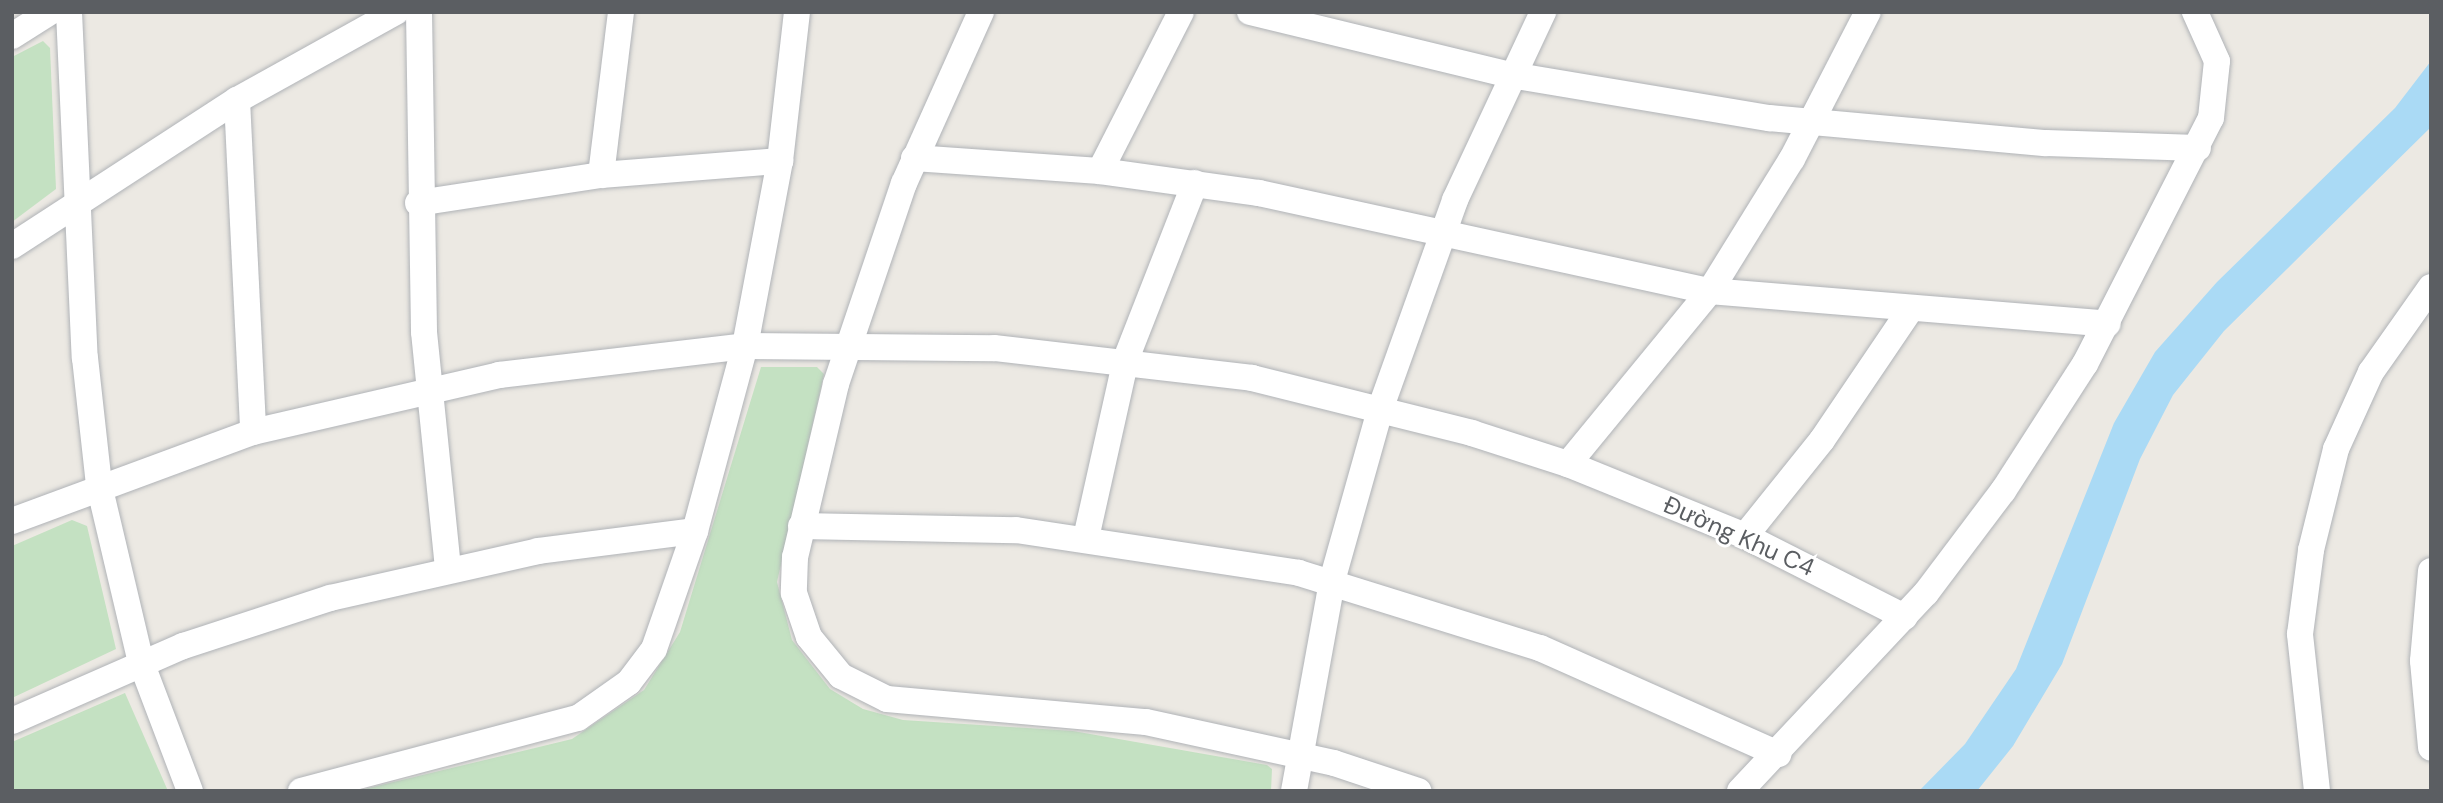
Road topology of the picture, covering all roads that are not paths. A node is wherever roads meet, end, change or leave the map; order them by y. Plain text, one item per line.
1 (50, 12) edge
2 (69, 12) edge
3 (396, 12) edge
4 (419, 12) edge
5 (621, 12) edge
6 (797, 12) edge
7 (981, 12) edge
8 (1181, 12) edge
9 (1250, 12) edge
10 (1543, 12) edge
11 (1868, 12) edge
12 (2195, 12) edge
13 (12, 36) edge
14 (1511, 75) junction
15 (237, 100) junction
16 (1812, 123) junction
17 (2198, 148) junction
18 (914, 159) junction
19 (780, 161) junction
20 (1100, 171) junction
21 (601, 175) junction
22 (1195, 183) junction
23 (76, 201) junction
24 (418, 203) junction
25 (1442, 234) junction
26 (12, 246) edge
27 (2431, 287) edge
28 (1710, 290) junction
29 (1910, 310) junction
30 (2108, 324) junction
31 (848, 343) junction
32 (745, 346) junction
33 (1126, 359) junction
34 (427, 388) junction
35 (1381, 407) junction
36 (253, 432) junction
37 (1568, 464) junction
38 (99, 485) junction
39 (12, 521) edge
40 (801, 526) junction
41 (695, 531) junction
42 (1745, 536) junction
43 (1086, 538) junction
44 (448, 569) junction
45 (2431, 570) edge
46 (1332, 582) junction
47 (1905, 617) junction
48 (2427, 654) edge
49 (141, 662) junction
50 (12, 721) edge
51 (2431, 748) edge
52 (1298, 754) junction
53 (1778, 754) junction
54 (190, 791) edge
55 (301, 791) edge
56 (1294, 791) edge
57 (1418, 791) edge
58 (1740, 791) edge
59 (2317, 791) edge

1 - 13 street
2 - 23 street
3 - 15 street
4 - 24 street
5 - 21 street
6 - 19 street
7 - 18 street
8 - 20 street
9 - 14 street
10 - 14 street
11 - 16 street
12 - 17 street
14 - 16 street
14 - 25 street
15 - 23 street
15 - 36 street
16 - 17 street
16 - 28 street
17 - 30 street
18 - 20 street
18 - 31 street
19 - 21 street
19 - 32 street
20 - 22 street
21 - 24 street
22 - 25 street
22 - 33 street
23 - 26 street
23 - 38 street
24 - 34 street
25 - 28 street
25 - 35 street
27 - 59 street
28 - 29 street
28 - 37 street
29 - 30 street
29 - 42 street
30 - 47 street
31 - 32 street, Đường Khu C4
31 - 33 street, Đường Khu C4
31 - 40 street
32 - 34 street, Đường Khu C4
32 - 41 street
33 - 35 street, Đường Khu C4
33 - 43 street
34 - 36 street, Đường Khu C4
34 - 44 street
35 - 37 street, Đường Khu C4
35 - 46 street
36 - 38 street, Đường Khu C4
37 - 42 street, Đường Khu C4
38 - 39 street, Đường Khu C4
38 - 49 street
40 - 43 street
40 - 52 street
41 - 44 street
41 - 55 street
42 - 47 street, Đường Khu C4
43 - 46 street
44 - 49 street
45 - 48 street
46 - 52 street
46 - 53 street
47 - 53 street
48 - 51 street
49 - 50 street
49 - 54 street
52 - 56 street
52 - 57 street
53 - 58 street

